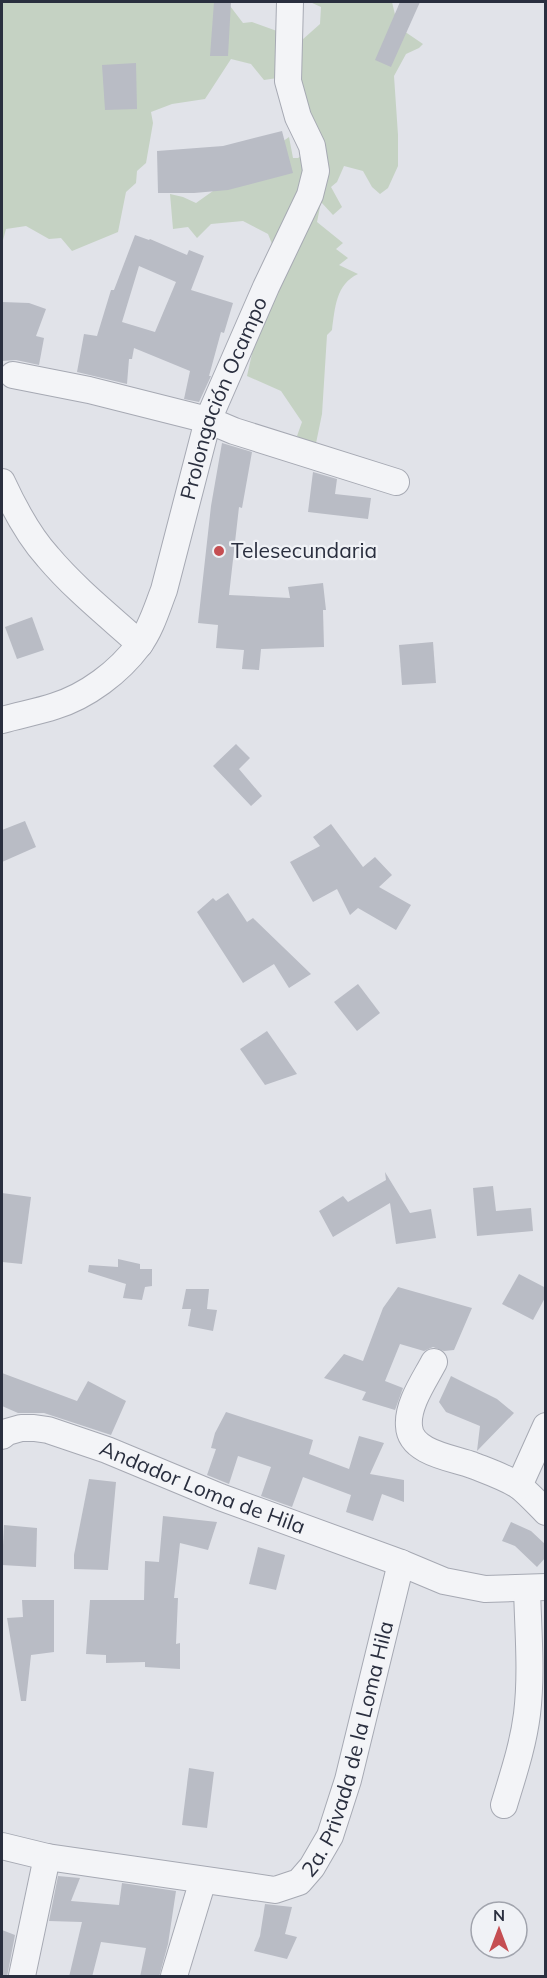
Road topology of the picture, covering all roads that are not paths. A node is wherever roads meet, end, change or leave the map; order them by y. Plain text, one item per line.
1 (290, 2) edge
2 (13, 375) dead end
3 (208, 420) junction
4 (2, 482) edge
5 (396, 482) dead end
6 (140, 644) junction
7 (2, 720) edge
8 (434, 1362) dead end
9 (546, 1426) edge
10 (2, 1436) edge
11 (519, 1486) junction
12 (546, 1512) edge
13 (401, 1563) junction
14 (536, 1588) edge
15 (504, 1805) dead end
16 (2, 1846) edge
17 (47, 1857) junction
18 (203, 1880) junction
19 (22, 1977) edge
20 (174, 1977) edge

1 - 3 street, Prolongación Ocampo
2 - 3 street
3 - 5 street
3 - 6 street, Prolongación Ocampo
4 - 6 street
6 - 7 street, Prolongación Ocampo
8 - 11 street
9 - 11 street
10 - 13 street, Andador Loma de Hila
11 - 12 street
13 - 14 street, Andador Loma de Hila
13 - 18 street, 2a. Privada de la Loma Hila
14 - 15 street
16 - 17 street, 2a. Privada de la Loma Hila
17 - 18 street, 2a. Privada de la Loma Hila
17 - 19 street
18 - 20 street

